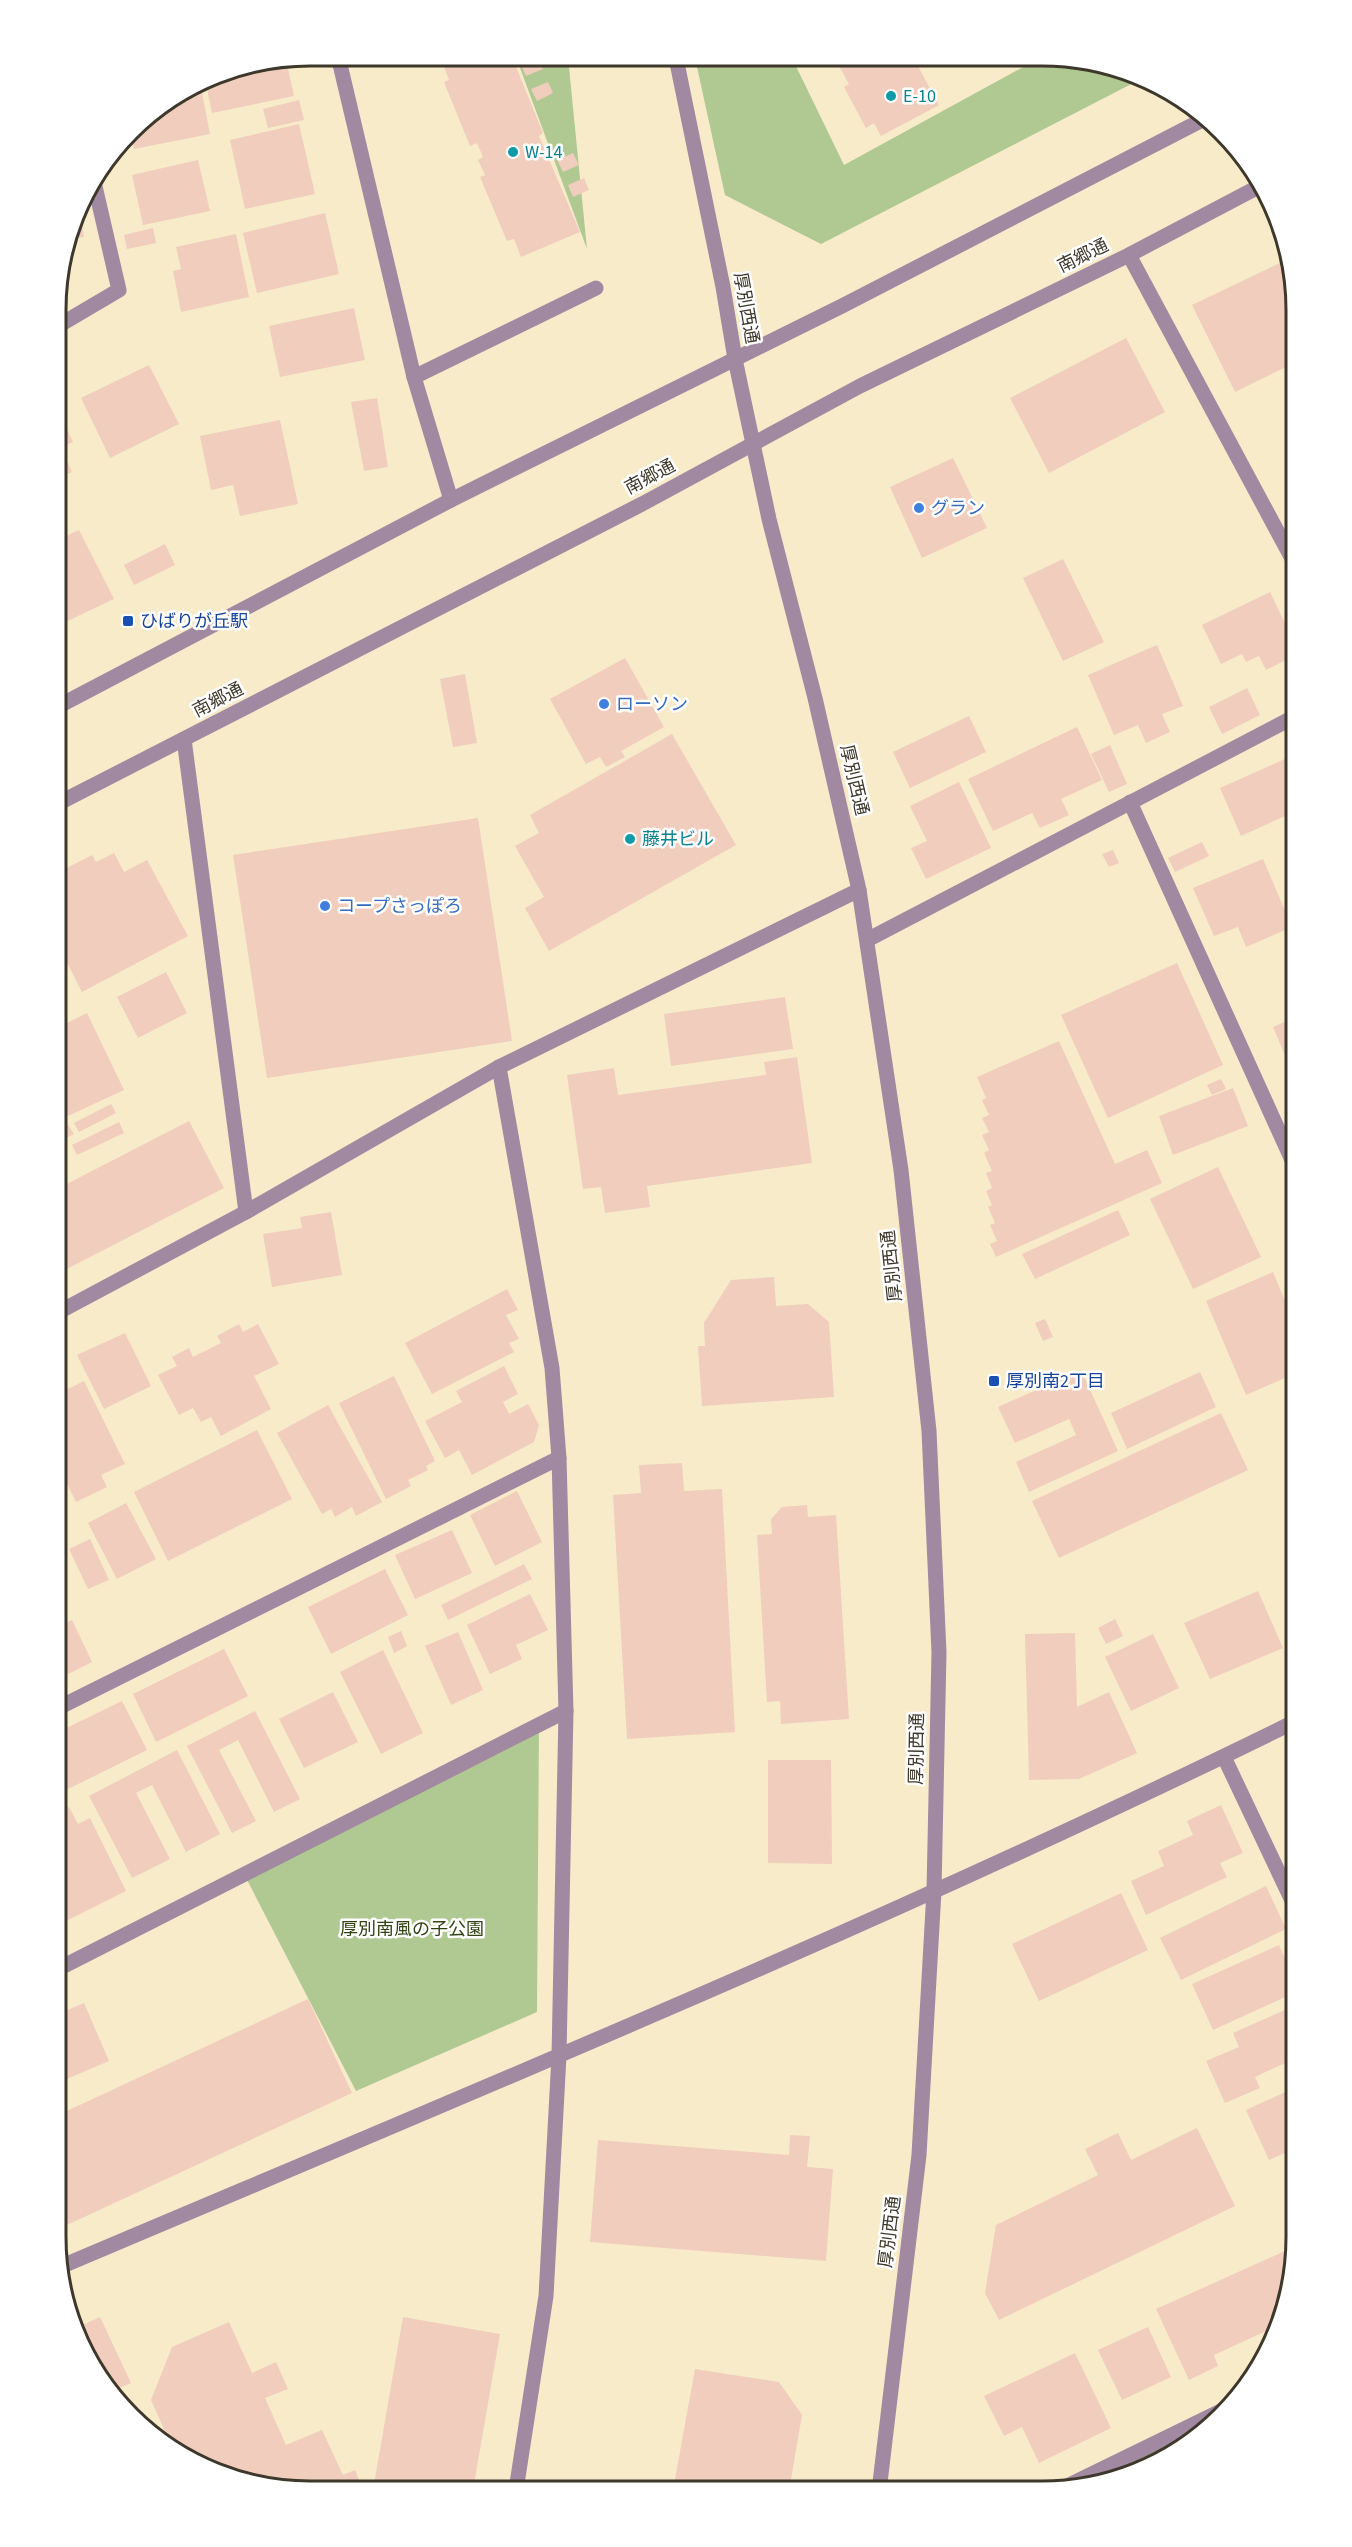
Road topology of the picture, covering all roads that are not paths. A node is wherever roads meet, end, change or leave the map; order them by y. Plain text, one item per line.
1 (340, 66) edge
2 (678, 66) edge
3 (1198, 122) edge
4 (1254, 189) edge
5 (96, 192) edge
6 (1129, 255) junction
7 (596, 288) dead end
8 (66, 321) edge
9 (735, 359) junction
10 (414, 377) junction
11 (753, 442) junction
12 (451, 500) junction
13 (1286, 547) edge
14 (66, 702) edge
15 (1286, 721) edge
16 (184, 739) junction
17 (66, 799) edge
18 (1130, 802) junction
19 (859, 890) junction
20 (867, 940) junction
21 (499, 1067) junction
22 (1286, 1147) edge
23 (246, 1212) junction
24 (66, 1308) edge
25 (559, 1458) junction
26 (66, 1704) edge
27 (566, 1711) junction
28 (1286, 1726) edge
29 (1224, 1757) junction
30 (1286, 1888) edge
31 (934, 1891) junction
32 (66, 1965) edge
33 (559, 2056) junction
34 (68, 2263) edge
35 (1204, 2419) edge
36 (1086, 2477) edge
37 (517, 2481) edge
38 (880, 2481) edge

1 - 10 street
2 - 9 street, 厚別西通
3 - 9 street
4 - 6 street, 南郷通
5 - 8 street
6 - 11 street, 南郷通
6 - 13 street
7 - 10 street
9 - 11 street, 厚別西通
9 - 12 street
10 - 12 street
11 - 16 street, 南郷通
11 - 19 street, 厚別西通
12 - 14 street
15 - 18 street
16 - 17 street, 南郷通
16 - 23 street
18 - 20 street
18 - 22 street
19 - 20 street, 厚別西通
19 - 21 street
20 - 31 street, 厚別西通
21 - 23 street
21 - 25 street
23 - 24 street
25 - 26 street
25 - 27 street
27 - 32 street
27 - 33 street
28 - 29 street
29 - 30 street
29 - 31 street
31 - 33 street
31 - 38 street, 厚別西通
33 - 34 street
33 - 37 street
35 - 36 street

